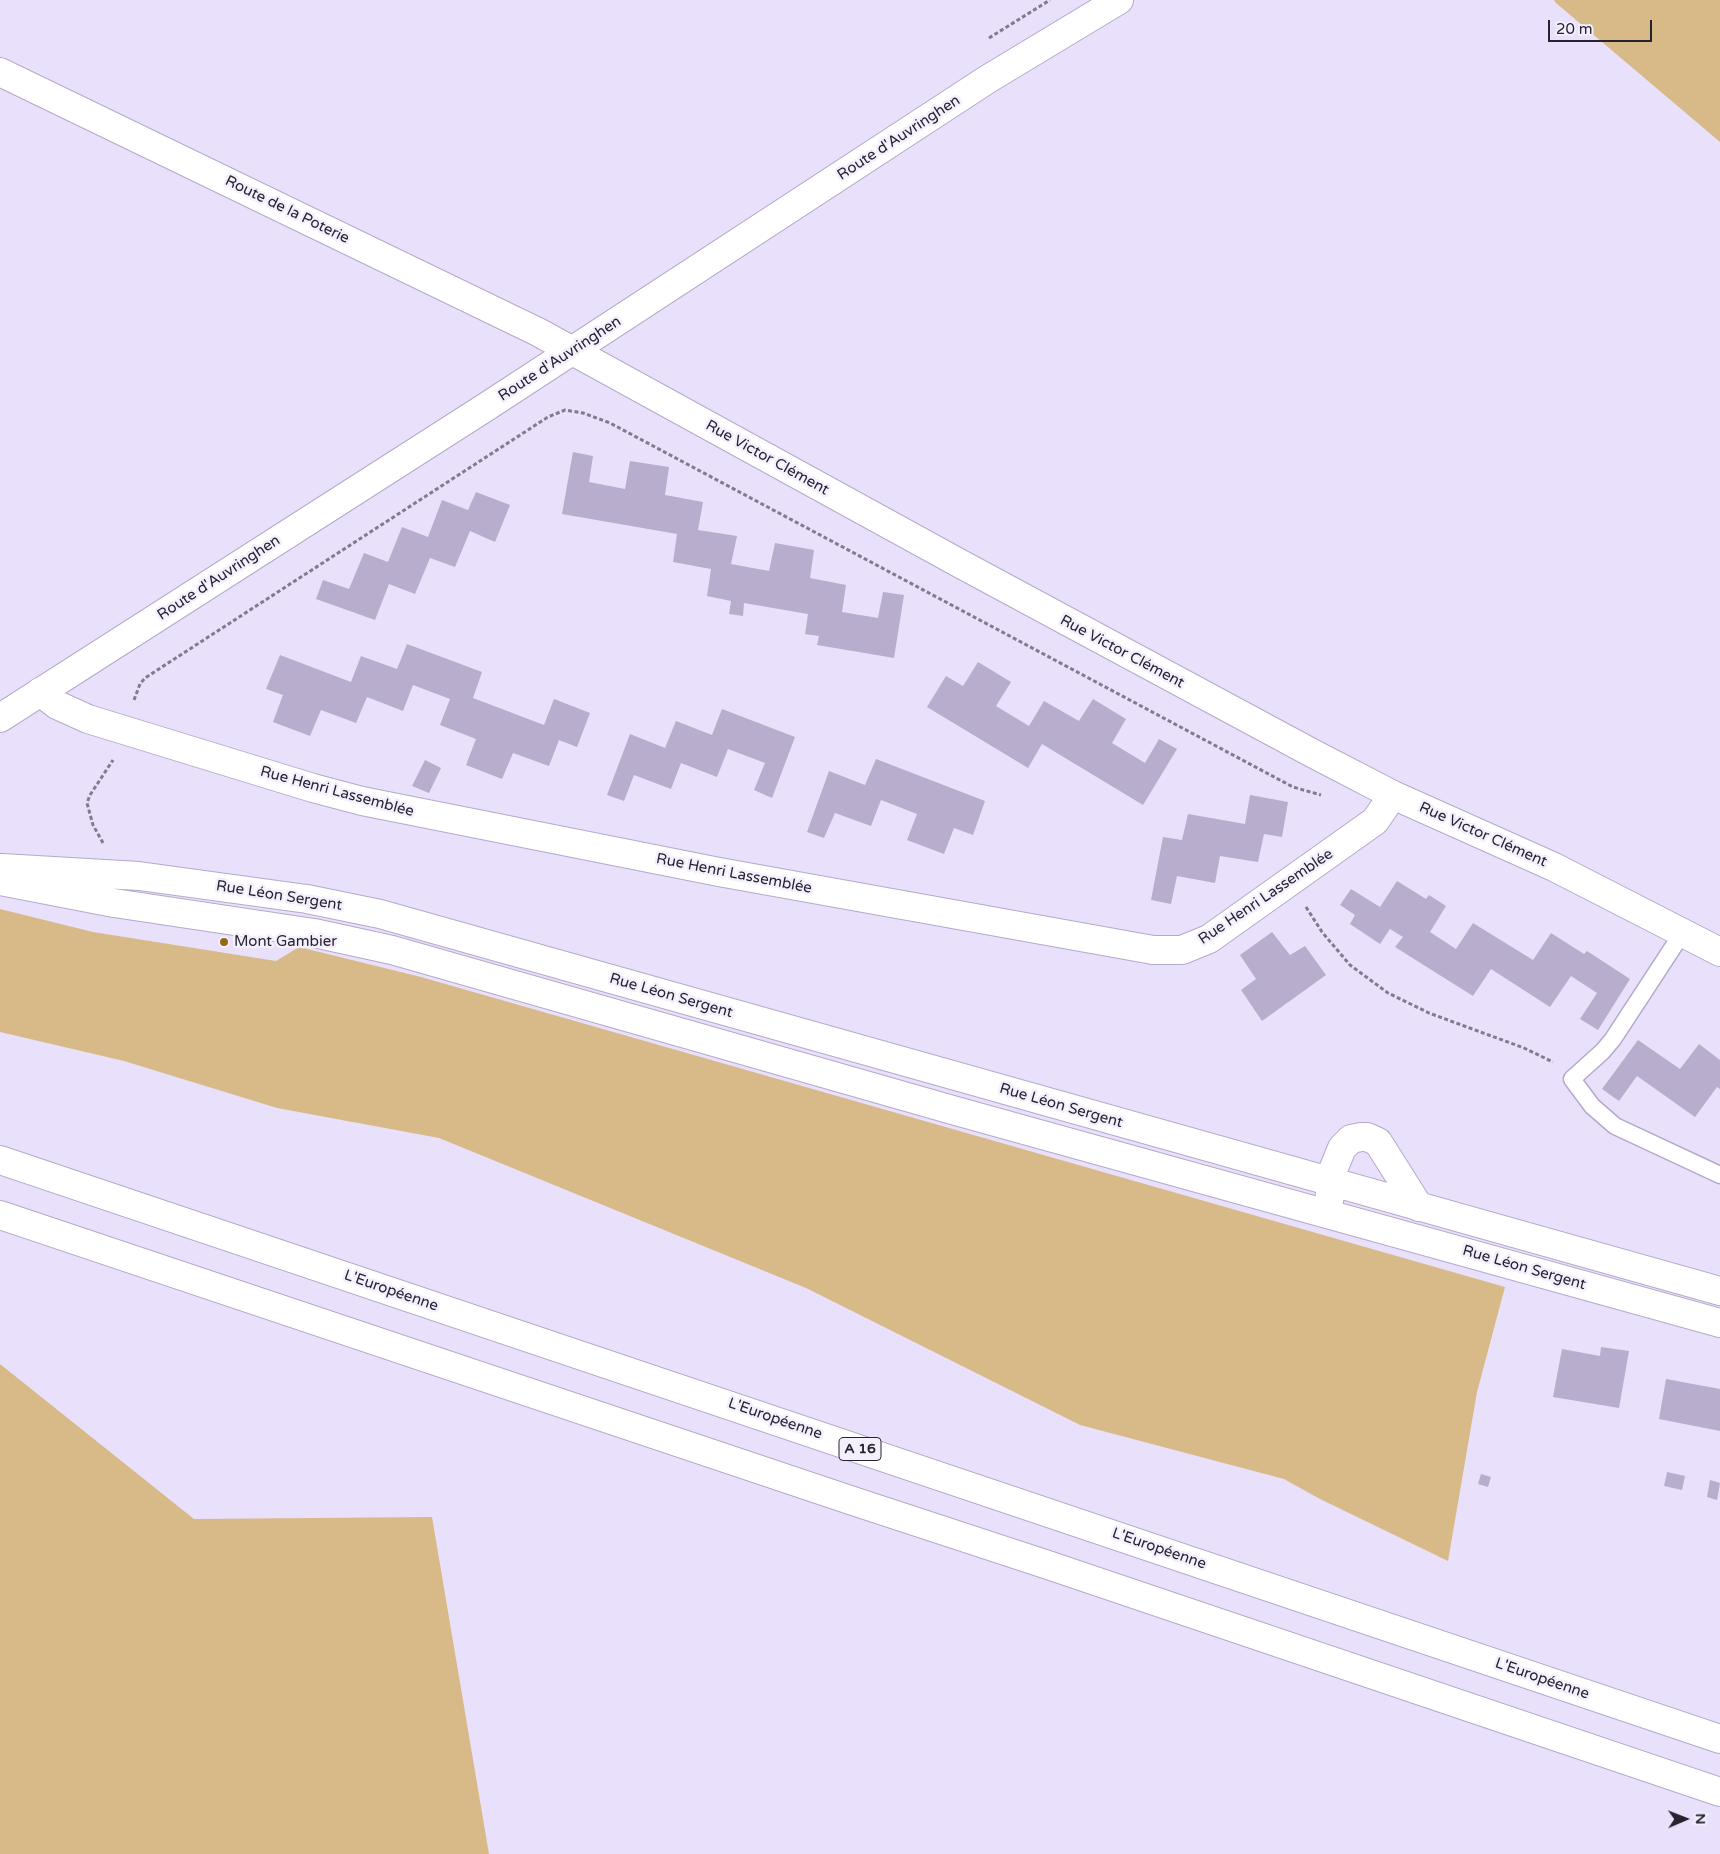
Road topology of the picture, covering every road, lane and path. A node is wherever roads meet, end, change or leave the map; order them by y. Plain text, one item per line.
1 (1120, 0) edge
2 (0, 72) edge
3 (572, 350) junction
4 (40, 692) junction
5 (0, 718) edge
6 (127, 732) junction
7 (1393, 795) junction
8 (1323, 796) dead end
9 (103, 843) dead end
10 (0, 868) edge
11 (0, 881) edge
12 (1290, 883) junction
13 (1683, 932) junction
14 (1720, 952) edge
15 (1572, 1079) junction
16 (0, 1160) edge
17 (1720, 1175) edge
18 (1331, 1183) junction
19 (1419, 1207) junction
20 (0, 1214) edge
21 (1328, 1214) junction
22 (1720, 1291) edge
23 (1720, 1324) edge
24 (1720, 1738) edge
25 (1720, 1792) edge

1 - 3 main road, Route d'Auvringhen
2 - 3 main road, Route de la Poterie
3 - 4 main road, Route d'Auvringhen
3 - 7 main road, Rue Victor Clément
4 - 5 main road, Route d'Auvringhen
4 - 6 main road, Rue Henri Lassemblée
6 - 8 path
6 - 9 path
6 - 12 main road, Rue Henri Lassemblée
7 - 12 main road, Rue Henri Lassemblée
7 - 13 main road, Rue Victor Clément
10 - 18 main road, Rue Léon Sergent
11 - 21 main road, Rue Léon Sergent
12 - 15 path
13 - 14 main road, Rue Victor Clément
13 - 15 lane
15 - 17 lane
16 - 24 main road, L'Européenne / A 16
18 - 19 main road, Rue Léon Sergent
18 - 19 main road
18 - 21 main road
19 - 22 main road, Rue Léon Sergent
20 - 25 main road
21 - 23 main road, Rue Léon Sergent

